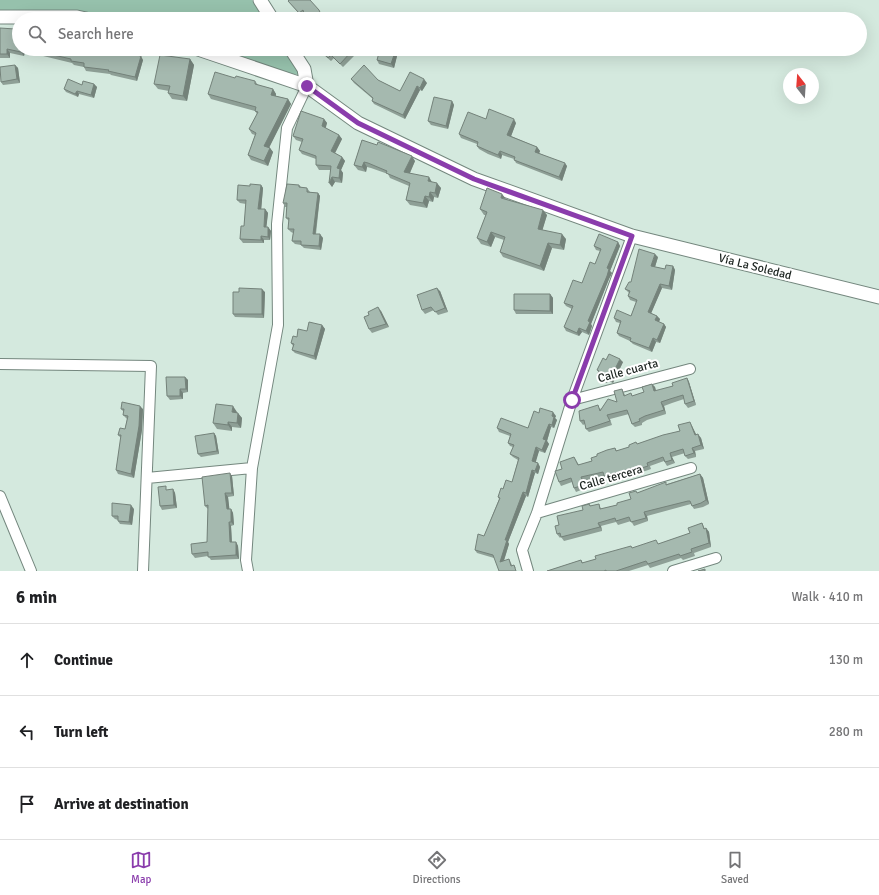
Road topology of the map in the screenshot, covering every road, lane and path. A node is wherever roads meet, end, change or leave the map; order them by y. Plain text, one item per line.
1 (260, 0) edge
2 (268, 12) edge
3 (0, 17) edge
4 (12, 17) edge
5 (219, 56) edge
6 (296, 56) edge
7 (307, 86) junction
8 (632, 236) junction
9 (879, 297) edge
10 (0, 364) edge
11 (690, 369) dead end
12 (572, 400) junction
13 (252, 468) junction
14 (692, 468) dead end
15 (146, 478) junction
16 (0, 496) edge
17 (537, 513) junction
18 (716, 558) dead end
19 (31, 571) edge
20 (143, 571) edge
21 (248, 571) edge
22 (528, 571) edge
23 (673, 571) edge

1 - 2 street
3 - 4 street
5 - 7 street, Vía La Soledad
6 - 7 street
7 - 8 street, Vía La Soledad
7 - 13 street
8 - 9 street, Vía La Soledad
8 - 12 street
10 - 15 street
11 - 12 street, Calle cuarta
12 - 17 street
13 - 15 street
13 - 21 street
14 - 17 street, Calle tercera
15 - 20 street
16 - 19 street
17 - 22 street
18 - 23 street

